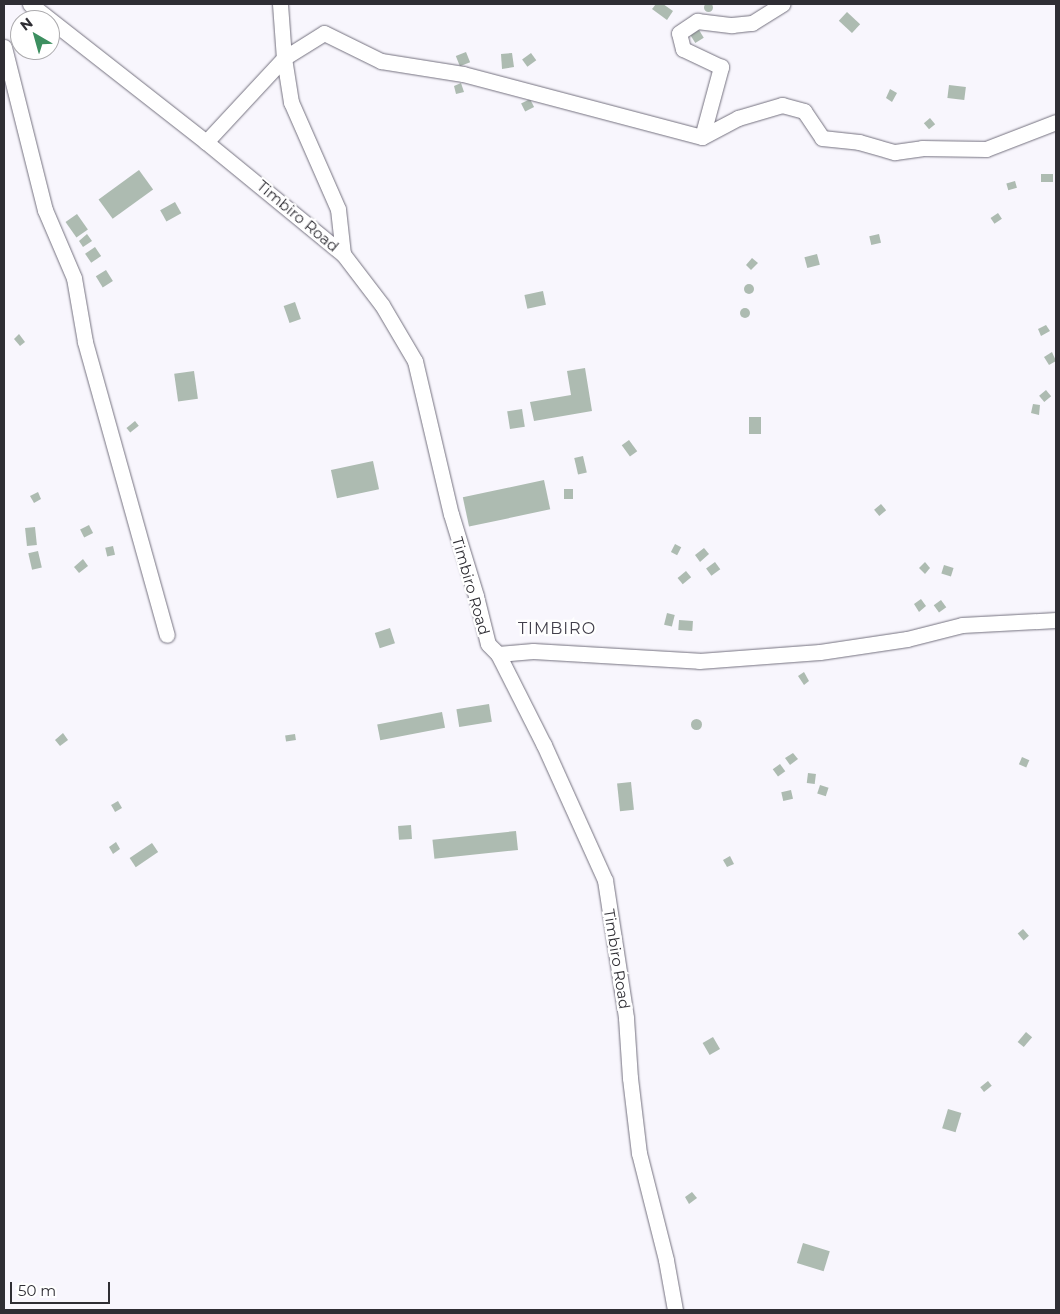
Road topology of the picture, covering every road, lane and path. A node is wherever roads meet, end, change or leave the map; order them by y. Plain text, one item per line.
1 (30, 4) edge
2 (280, 4) edge
3 (782, 4) edge
4 (4, 47) edge
5 (284, 58) junction
6 (1056, 122) edge
7 (702, 137) junction
8 (206, 142) junction
9 (343, 254) junction
10 (1056, 620) edge
11 (167, 635) dead end
12 (498, 654) junction
13 (675, 1310) edge

1 - 8 street, Timbiro Road
2 - 5 street
3 - 7 street
4 - 11 street
5 - 7 street
5 - 8 street
5 - 9 street
6 - 7 street
8 - 9 street, Timbiro Road
9 - 12 street, Timbiro Road
10 - 12 street
12 - 13 street, Timbiro Road

